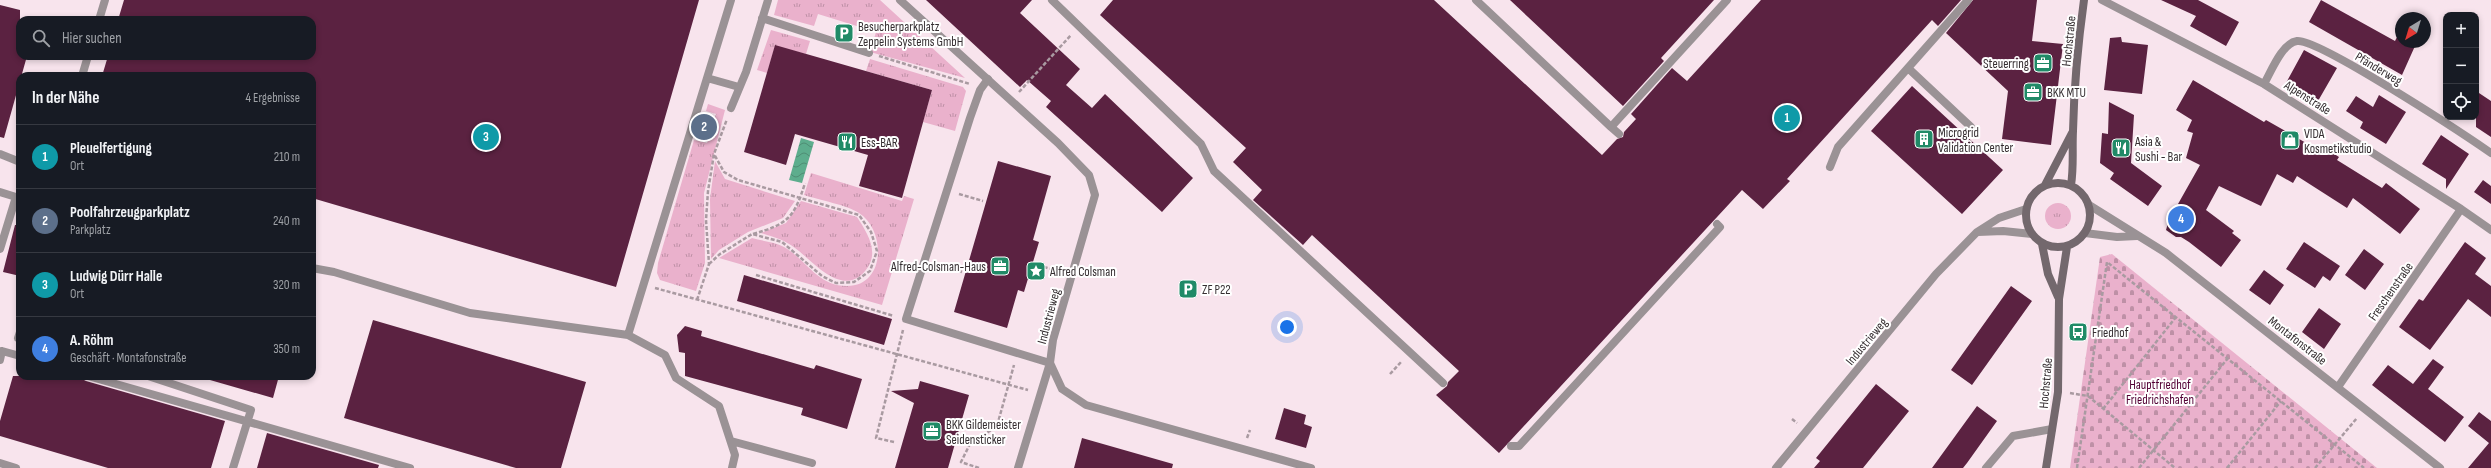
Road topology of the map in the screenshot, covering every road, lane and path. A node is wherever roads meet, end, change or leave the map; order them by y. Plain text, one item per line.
1 (105, 0) edge
2 (731, 0) edge
3 (768, 0) edge
4 (900, 0) edge
5 (1052, 0) edge
6 (1476, 0) edge
7 (1727, 0) edge
8 (1968, 0) edge
9 (2084, 0) edge
10 (2102, 0) edge
11 (100, 16) edge
12 (762, 18) junction
13 (1073, 34) dead end
14 (869, 53) joint
15 (87, 60) edge
16 (1908, 68) junction
17 (83, 72) edge
18 (707, 78) junction
19 (988, 79) junction
20 (2264, 84) junction
21 (976, 85) dead end
22 (739, 87) junction
23 (1020, 91) dead end
24 (730, 108) joint
25 (1611, 126) junction
26 (1971, 127) dead end
27 (2073, 132) junction
28 (1619, 134) dead end
29 (2491, 153) edge
30 (0, 154) edge
31 (714, 154) junction
32 (16, 160) edge
33 (1830, 167) dead end
34 (805, 183) dead end
35 (2045, 185) junction
36 (2071, 186) junction
37 (947, 190) junction
38 (0, 192) edge
39 (801, 198) junction
40 (983, 201) dead end
41 (2089, 205) junction
42 (2026, 209) junction
43 (2461, 209) junction
44 (1716, 224) dead end
45 (2491, 230) edge
46 (1977, 232) junction
47 (2085, 233) junction
48 (752, 234) junction
49 (2032, 234) junction
50 (2137, 236) junction
51 (2042, 244) junction
52 (2067, 247) junction
53 (0, 249) edge
54 (924, 260) junction
55 (709, 264) junction
56 (1038, 265) dead end
57 (316, 269) edge
58 (962, 272) dead end
59 (756, 275) dead end
60 (1072, 275) junction
61 (645, 286) junction
62 (2059, 299) junction
63 (697, 300) junction
64 (2176, 317) junction
65 (906, 319) junction
66 (628, 334) junction
67 (1018, 353) junction
68 (897, 354) junction
69 (16, 355) edge
70 (2228, 358) junction
71 (1403, 359) dead end
72 (0, 360) edge
73 (1050, 363) junction
74 (1390, 374) dead end
75 (102, 380) edge
76 (160, 380) edge
77 (1442, 383) dead end
78 (1008, 385) junction
79 (2338, 387) junction
80 (2058, 392) junction
81 (1040, 394) junction
82 (2088, 396) junction
83 (2281, 401) junction
84 (2103, 409) junction
85 (2357, 418) dead end
86 (1792, 419) dead end
87 (248, 422) junction
88 (1796, 422) dead end
89 (2052, 429) junction
90 (731, 441) junction
91 (894, 442) dead end
92 (2334, 443) junction
93 (1511, 446) dead end
94 (2153, 450) junction
95 (0, 463) edge
96 (812, 463) dead end
97 (16, 468) edge
98 (233, 468) edge
99 (410, 468) edge
100 (732, 468) edge
101 (979, 468) edge
102 (1018, 468) edge
103 (1311, 468) edge
104 (1776, 468) edge
105 (1986, 468) edge
106 (2046, 468) edge
107 (2076, 468) edge
108 (2139, 468) edge
109 (2176, 468) edge
110 (2227, 468) edge
111 (2315, 468) edge
112 (2364, 468) edge
113 (2440, 468) edge

1 - 11 street
2 - 18 street
3 - 12 street
4 - 19 street, Industrieweg
5 - 77 street
6 - 25 street
7 - 25 street
8 - 16 street
9 - 27 main road, Hochstraße
10 - 20 street, Alpenstraße
12 - 14 street
12 - 22 street
13 - 23 path
14 - 21 path
15 - 17 street
16 - 26 street
16 - 33 street
18 - 22 street
18 - 61 street
19 - 37 street
19 - 60 street, Industrieweg
20 - 29 street, Pfänderweg
20 - 43 street, Alpenstraße
22 - 24 street
24 - 31 path
25 - 28 street
27 - 35 main road, Hochstraße
27 - 36 main road, Hochstraße
30 - 32 street
31 - 39 path
31 - 55 path
34 - 39 path
35 - 36 main road
35 - 42 main road
36 - 41 main road
37 - 40 path
37 - 54 street
38 - 53 street
39 - 48 path
39 - 48 path
41 - 47 main road
41 - 50 street, Montafonstraße
42 - 46 street, Industrieweg
42 - 49 main road
43 - 45 street, Alpenstraße
43 - 79 street, Freschenstraße
44 - 93 street
46 - 49 street
46 - 104 street, Industrieweg
47 - 50 street
47 - 52 main road
48 - 55 path
49 - 51 main road
50 - 79 street, Montafonstraße
51 - 52 main road
51 - 62 main road, Hochstraße
52 - 62 main road, Hochstraße
54 - 58 path
54 - 65 street
55 - 63 path
56 - 60 path
57 - 66 street
59 - 65 path
60 - 73 street, Industrieweg
61 - 63 path
61 - 66 street
62 - 80 main road, Hochstraße
63 - 68 path
64 - 70 path
64 - 82 path
64 - 84 path
65 - 67 street
65 - 68 path
66 - 90 street
67 - 73 street
67 - 78 path
68 - 78 path
68 - 91 path
69 - 72 street
70 - 83 path
70 - 94 path
71 - 74 path
73 - 81 street
73 - 103 street, Industrieweg
75 - 87 street
76 - 87 street
78 - 81 path
78 - 101 path
79 - 113 street, Montafonstraße
80 - 82 path
80 - 89 main road, Hochstraße
81 - 102 street
82 - 84 path
82 - 107 path
83 - 92 path
83 - 110 path
84 - 94 path
85 - 92 path
86 - 88 path
87 - 98 street
87 - 99 street
89 - 105 street
89 - 106 main road, Hochstraße
90 - 96 street
90 - 100 street
92 - 111 path
92 - 112 path
94 - 108 path
94 - 109 path
95 - 97 street

